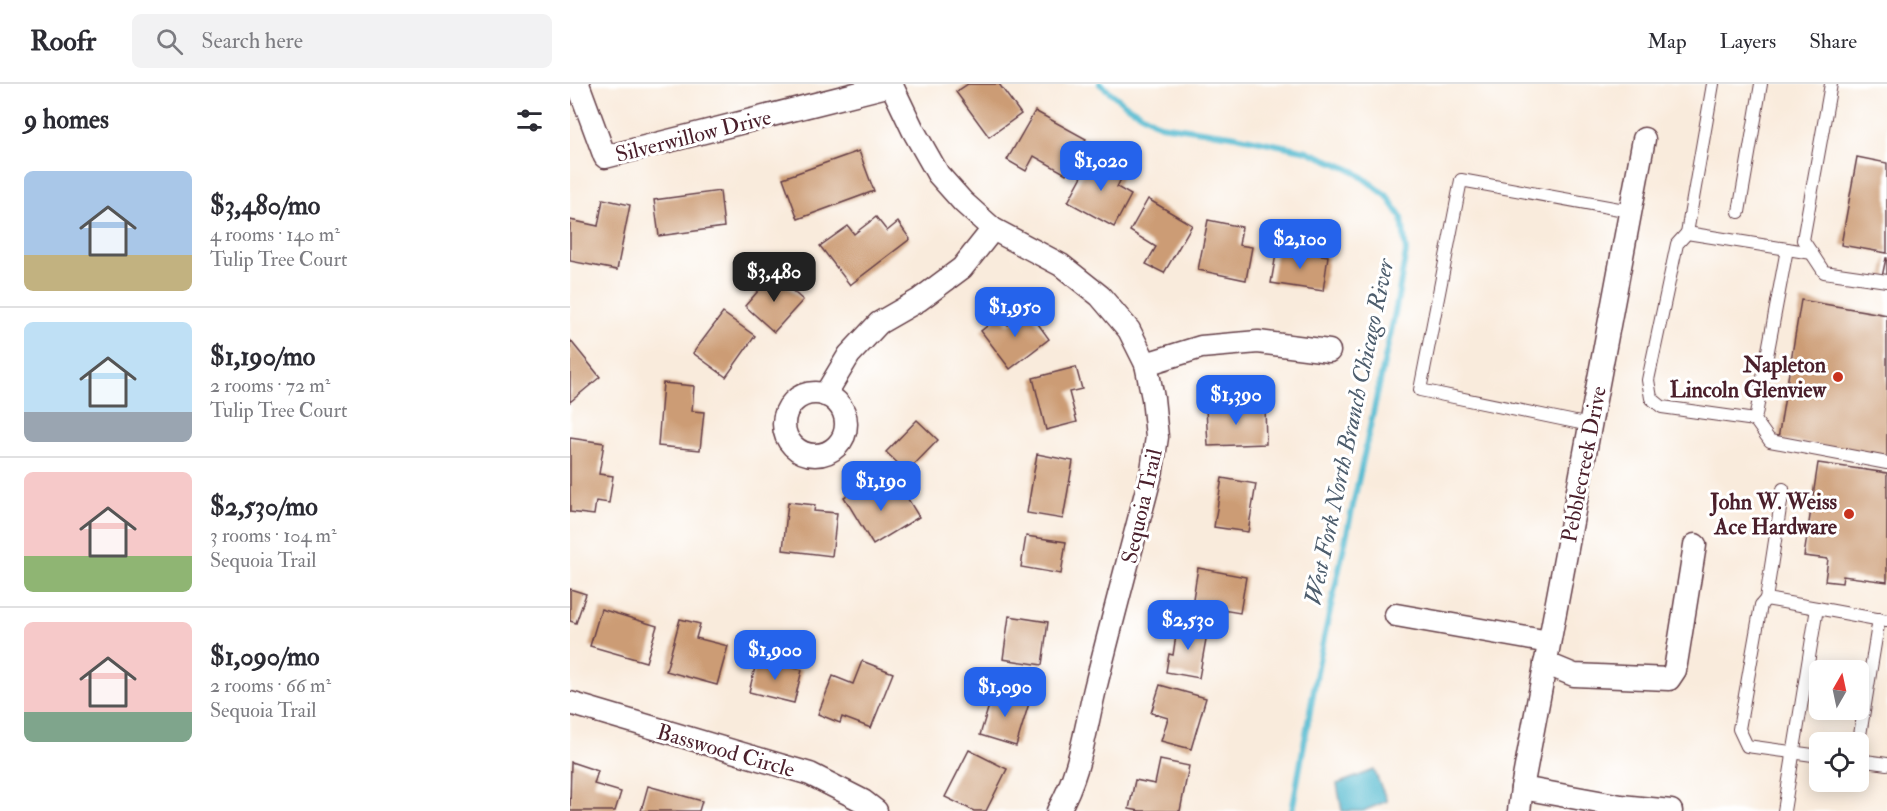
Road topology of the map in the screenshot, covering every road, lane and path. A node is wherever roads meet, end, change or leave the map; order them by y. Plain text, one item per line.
1 (578, 84) edge
2 (891, 84) edge
3 (1713, 84) edge
4 (1761, 84) edge
5 (1831, 84) edge
6 (1644, 140) dead end
7 (1630, 211) junction
8 (1739, 212) dead end
9 (993, 229) junction
10 (1687, 233) junction
11 (1787, 249) junction
12 (1812, 253) junction
13 (1887, 281) edge
14 (1329, 351) dead end
15 (1146, 363) junction
16 (825, 395) dead end
17 (1755, 420) junction
18 (1590, 424) junction
19 (1887, 463) edge
20 (1783, 489) dead end
21 (1695, 545) dead end
22 (1766, 600) junction
23 (1816, 608) junction
24 (1396, 615) dead end
25 (1883, 620) edge
26 (1547, 653) junction
27 (570, 703) edge
28 (1861, 732) edge
29 (1793, 753) junction
30 (1809, 755) edge
31 (1869, 762) edge
32 (1887, 764) edge
33 (1522, 788) junction
34 (876, 811) edge
35 (1058, 811) edge
36 (1519, 811) edge
37 (1671, 811) edge
38 (1784, 811) edge

1 - 2 street, Silverwillow Drive
2 - 9 street, Sequoia Trail
3 - 10 lane
4 - 8 lane
5 - 12 lane
6 - 7 street, Pebblecreek Drive
7 - 18 street, Pebblecreek Drive
7 - 18 lane
9 - 15 street, Sequoia Trail
9 - 16 street
10 - 11 lane
10 - 17 lane
11 - 12 lane
11 - 17 lane
12 - 13 lane
14 - 15 street
15 - 35 street, Sequoia Trail
17 - 19 lane
18 - 26 street, Pebblecreek Drive
20 - 22 lane
21 - 26 street
22 - 23 lane
22 - 29 lane
23 - 25 lane
23 - 29 lane
24 - 26 street
25 - 28 lane
26 - 33 street, Pebblecreek Drive
27 - 34 street, Basswood Circle
29 - 30 lane
29 - 38 lane
31 - 32 lane
33 - 36 street, Pebblecreek Drive
33 - 37 street

